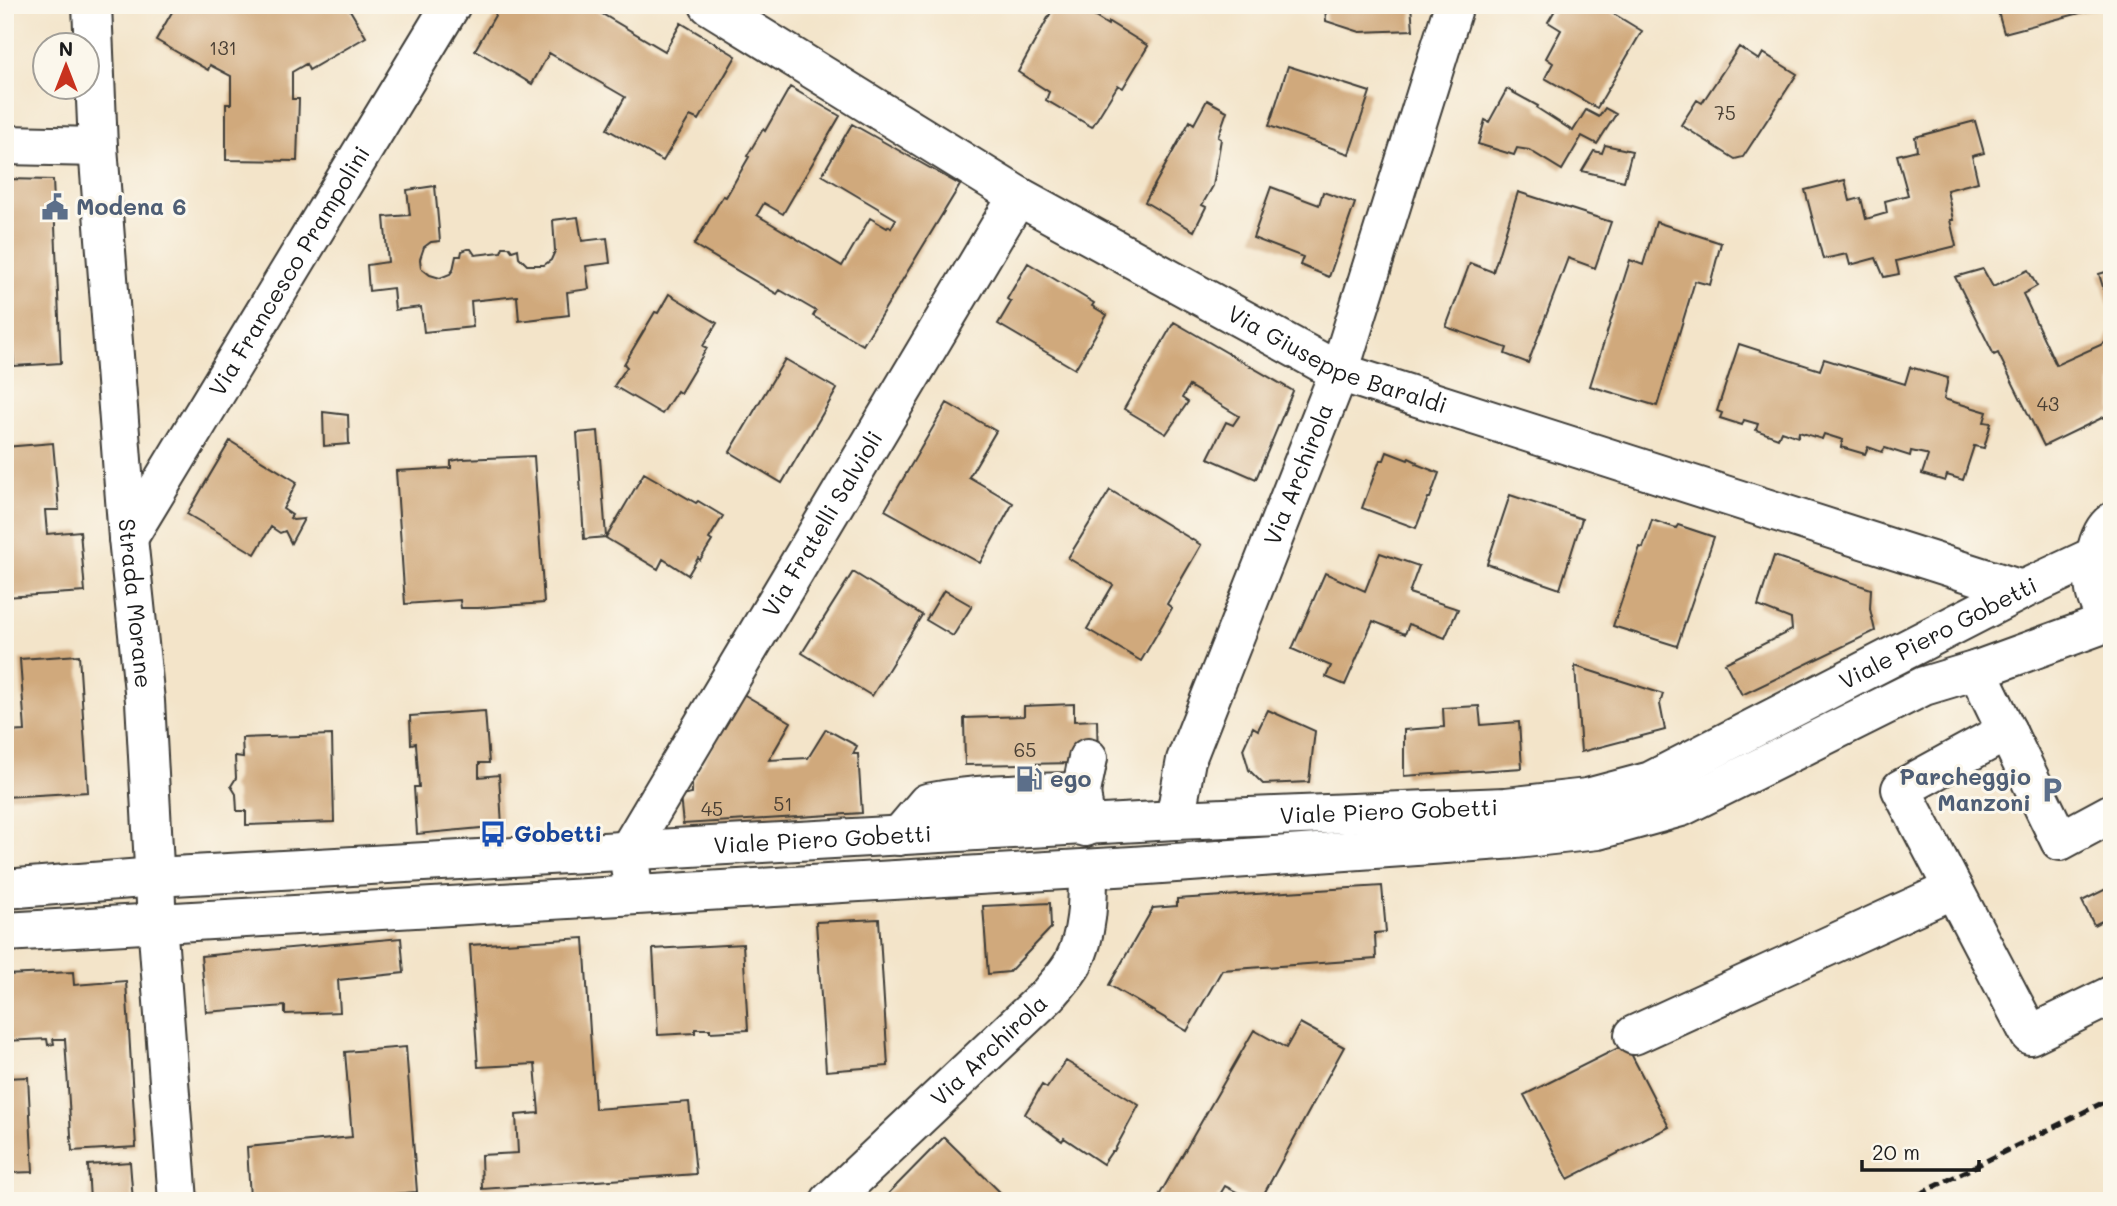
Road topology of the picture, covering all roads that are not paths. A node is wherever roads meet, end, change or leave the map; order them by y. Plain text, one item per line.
1 (92, 5) edge
2 (451, 5) edge
3 (709, 5) edge
4 (1454, 5) edge
5 (5, 145) edge
6 (98, 147) junction
7 (1017, 195) junction
8 (1339, 372) junction
9 (2112, 522) edge
10 (128, 538) junction
11 (2095, 556) junction
12 (2022, 590) junction
13 (2110, 624) edge
14 (1977, 670) junction
15 (2007, 731) junction
16 (2112, 813) edge
17 (1175, 820) junction
18 (628, 850) junction
19 (1088, 869) junction
20 (155, 877) junction
21 (1953, 888) junction
22 (5, 889) edge
23 (634, 895) junction
24 (157, 921) junction
25 (5, 932) edge
26 (2112, 995) edge
27 (1634, 1035) dead end
28 (178, 1201) edge
29 (830, 1201) edge

1 - 6 street, Strada Morane
2 - 10 street, Via Francesco Prampolini
3 - 7 street, Via Giuseppe Baraldi
4 - 8 street, Via Archirola
5 - 6 street
6 - 10 street, Strada Morane
7 - 8 street, Via Giuseppe Baraldi
7 - 18 street, Via Fratelli Salvioli
8 - 12 street, Via Giuseppe Baraldi
8 - 17 street, Via Archirola
9 - 11 street
10 - 20 street, Strada Morane
11 - 12 street, Viale Piero Gobetti
11 - 13 street
12 - 17 street, Viale Piero Gobetti
13 - 14 street, Viale Piero Gobetti
14 - 15 street
14 - 19 street, Viale Piero Gobetti
15 - 16 street
15 - 21 street
17 - 18 street, Viale Piero Gobetti
18 - 20 street, Viale Piero Gobetti
18 - 23 street
19 - 23 street, Viale Piero Gobetti
19 - 29 street, Via Archirola
20 - 22 street, Viale Piero Gobetti
20 - 24 street, Strada Morane
21 - 26 street
21 - 27 street
23 - 24 street, Viale Piero Gobetti
24 - 25 street, Viale Piero Gobetti
24 - 28 street, Strada Morane

